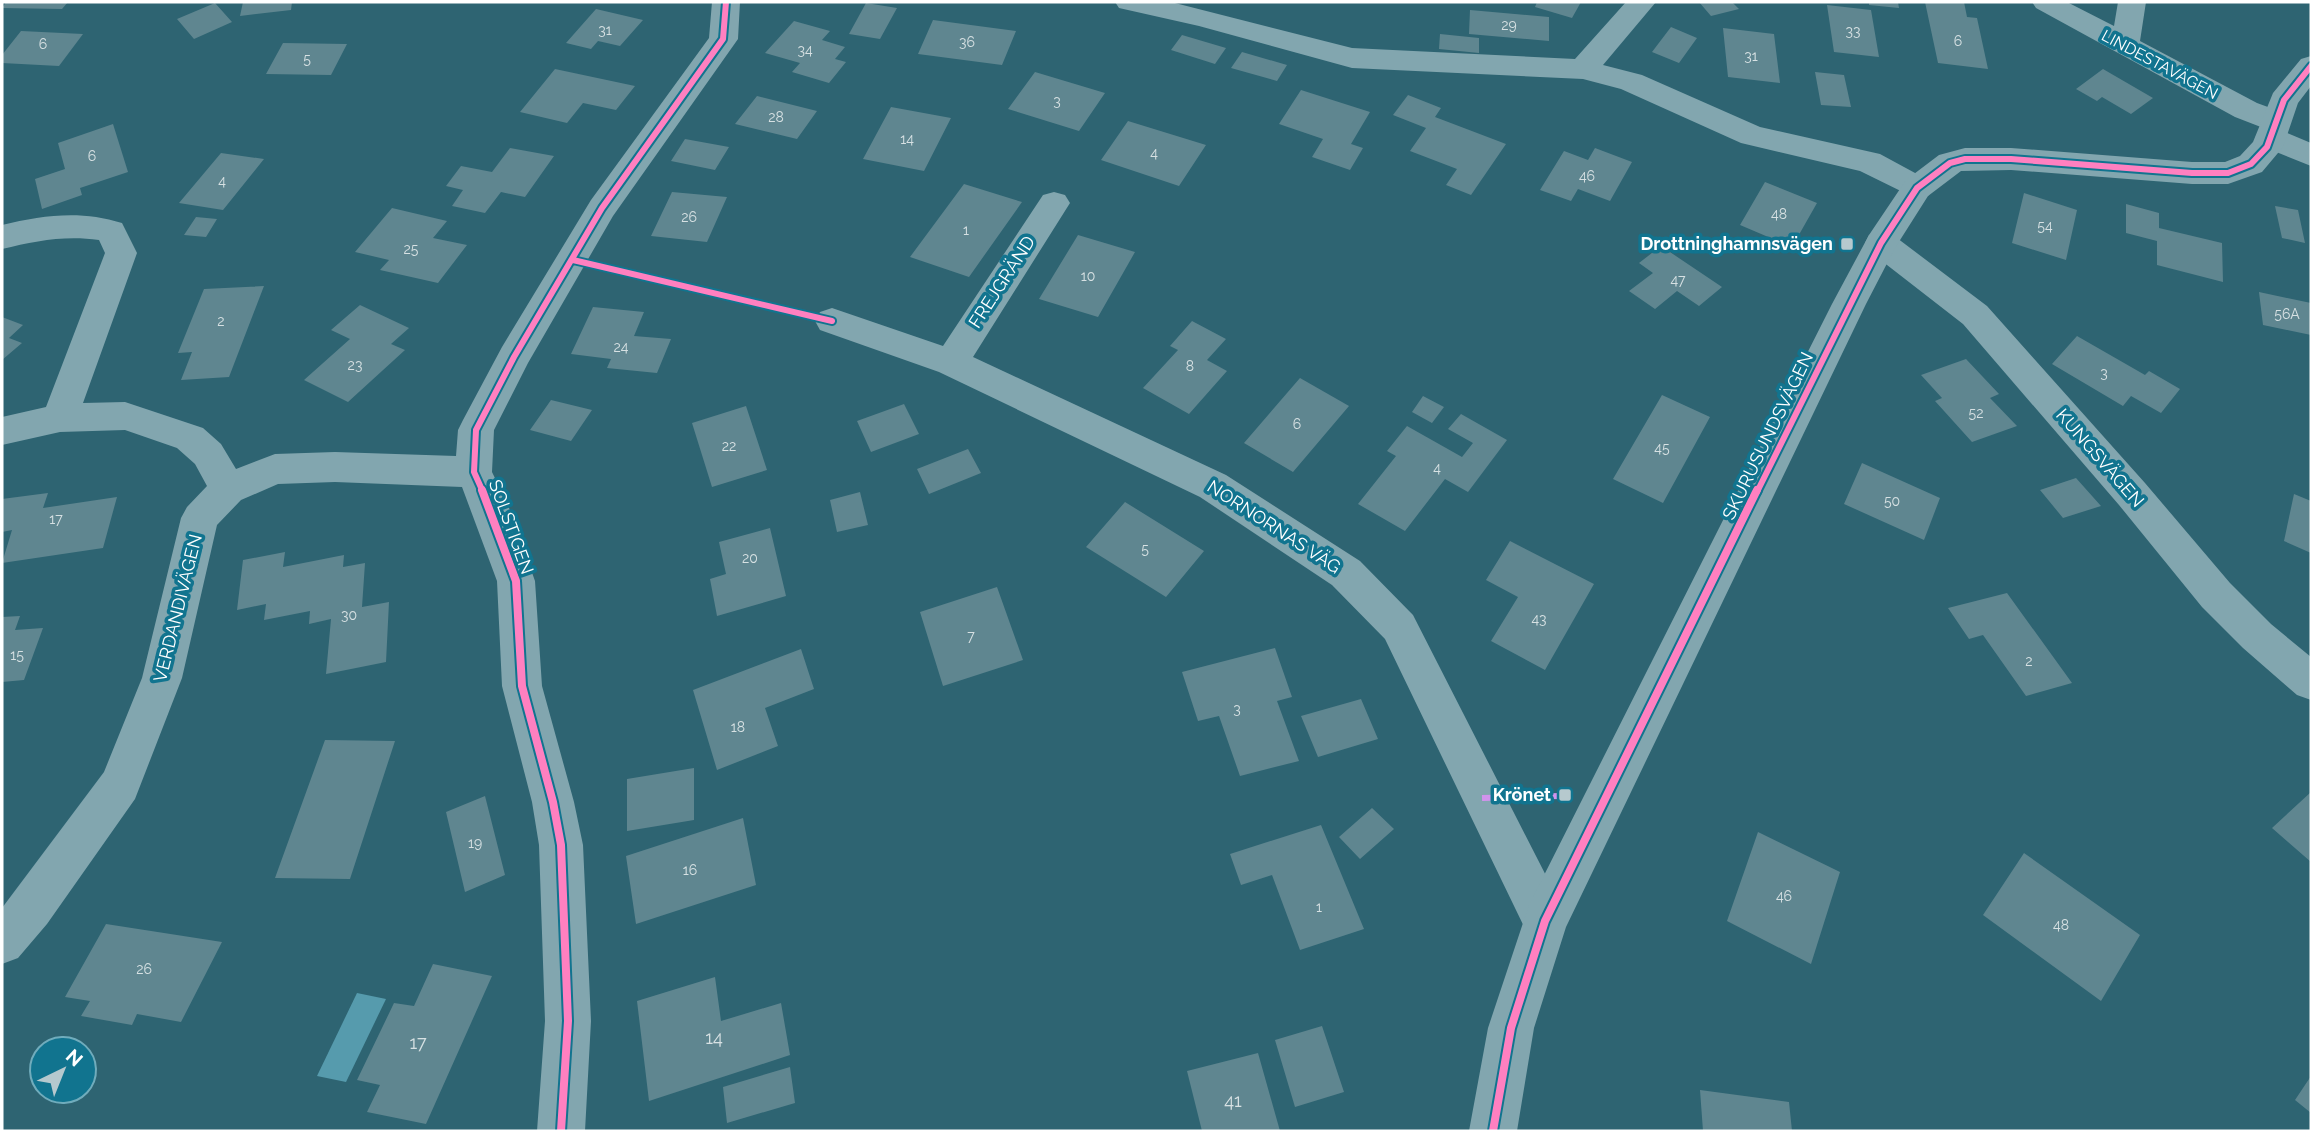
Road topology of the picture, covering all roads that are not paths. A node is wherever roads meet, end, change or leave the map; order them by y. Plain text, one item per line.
1 (726, 2) edge
2 (1129, 2) edge
3 (1642, 2) edge
4 (2046, 2) edge
5 (2132, 2) edge
6 (2125, 46) junction
7 (2311, 66) edge
8 (1583, 69) junction
9 (2273, 129) junction
10 (2311, 155) edge
11 (1917, 188) junction
12 (1054, 203) dead end
13 (2, 237) edge
14 (1881, 243) junction
15 (832, 321) dead end
16 (951, 362) junction
17 (60, 418) junction
18 (2, 431) edge
19 (474, 472) junction
20 (228, 489) junction
21 (2311, 682) edge
22 (1545, 921) junction
23 (2, 943) edge
24 (561, 1131) edge
25 (1493, 1131) edge

1 - 19 street, SOLSTIGEN
2 - 8 street
3 - 8 street
4 - 6 street, LINDESTAVÄGEN
5 - 6 street
6 - 9 street, LINDESTAVÄGEN
7 - 9 street, SKURUSUNDSVÄGEN
8 - 11 street
9 - 10 street
9 - 11 street, SKURUSUNDSVÄGEN
11 - 14 street, SKURUSUNDSVÄGEN
12 - 16 street, FREJGRÄND
13 - 17 street
14 - 21 street, KUNGSVÄGEN
14 - 22 street, SKURUSUNDSVÄGEN
15 - 16 street, NORNORNAS VÄG
16 - 22 street, NORNORNAS VÄG
17 - 18 street
17 - 20 street
19 - 20 street, VERDANDIVÄGEN
19 - 24 street, SOLSTIGEN
20 - 23 street, VERDANDIVÄGEN
22 - 25 street, SKURUSUNDSVÄGEN

